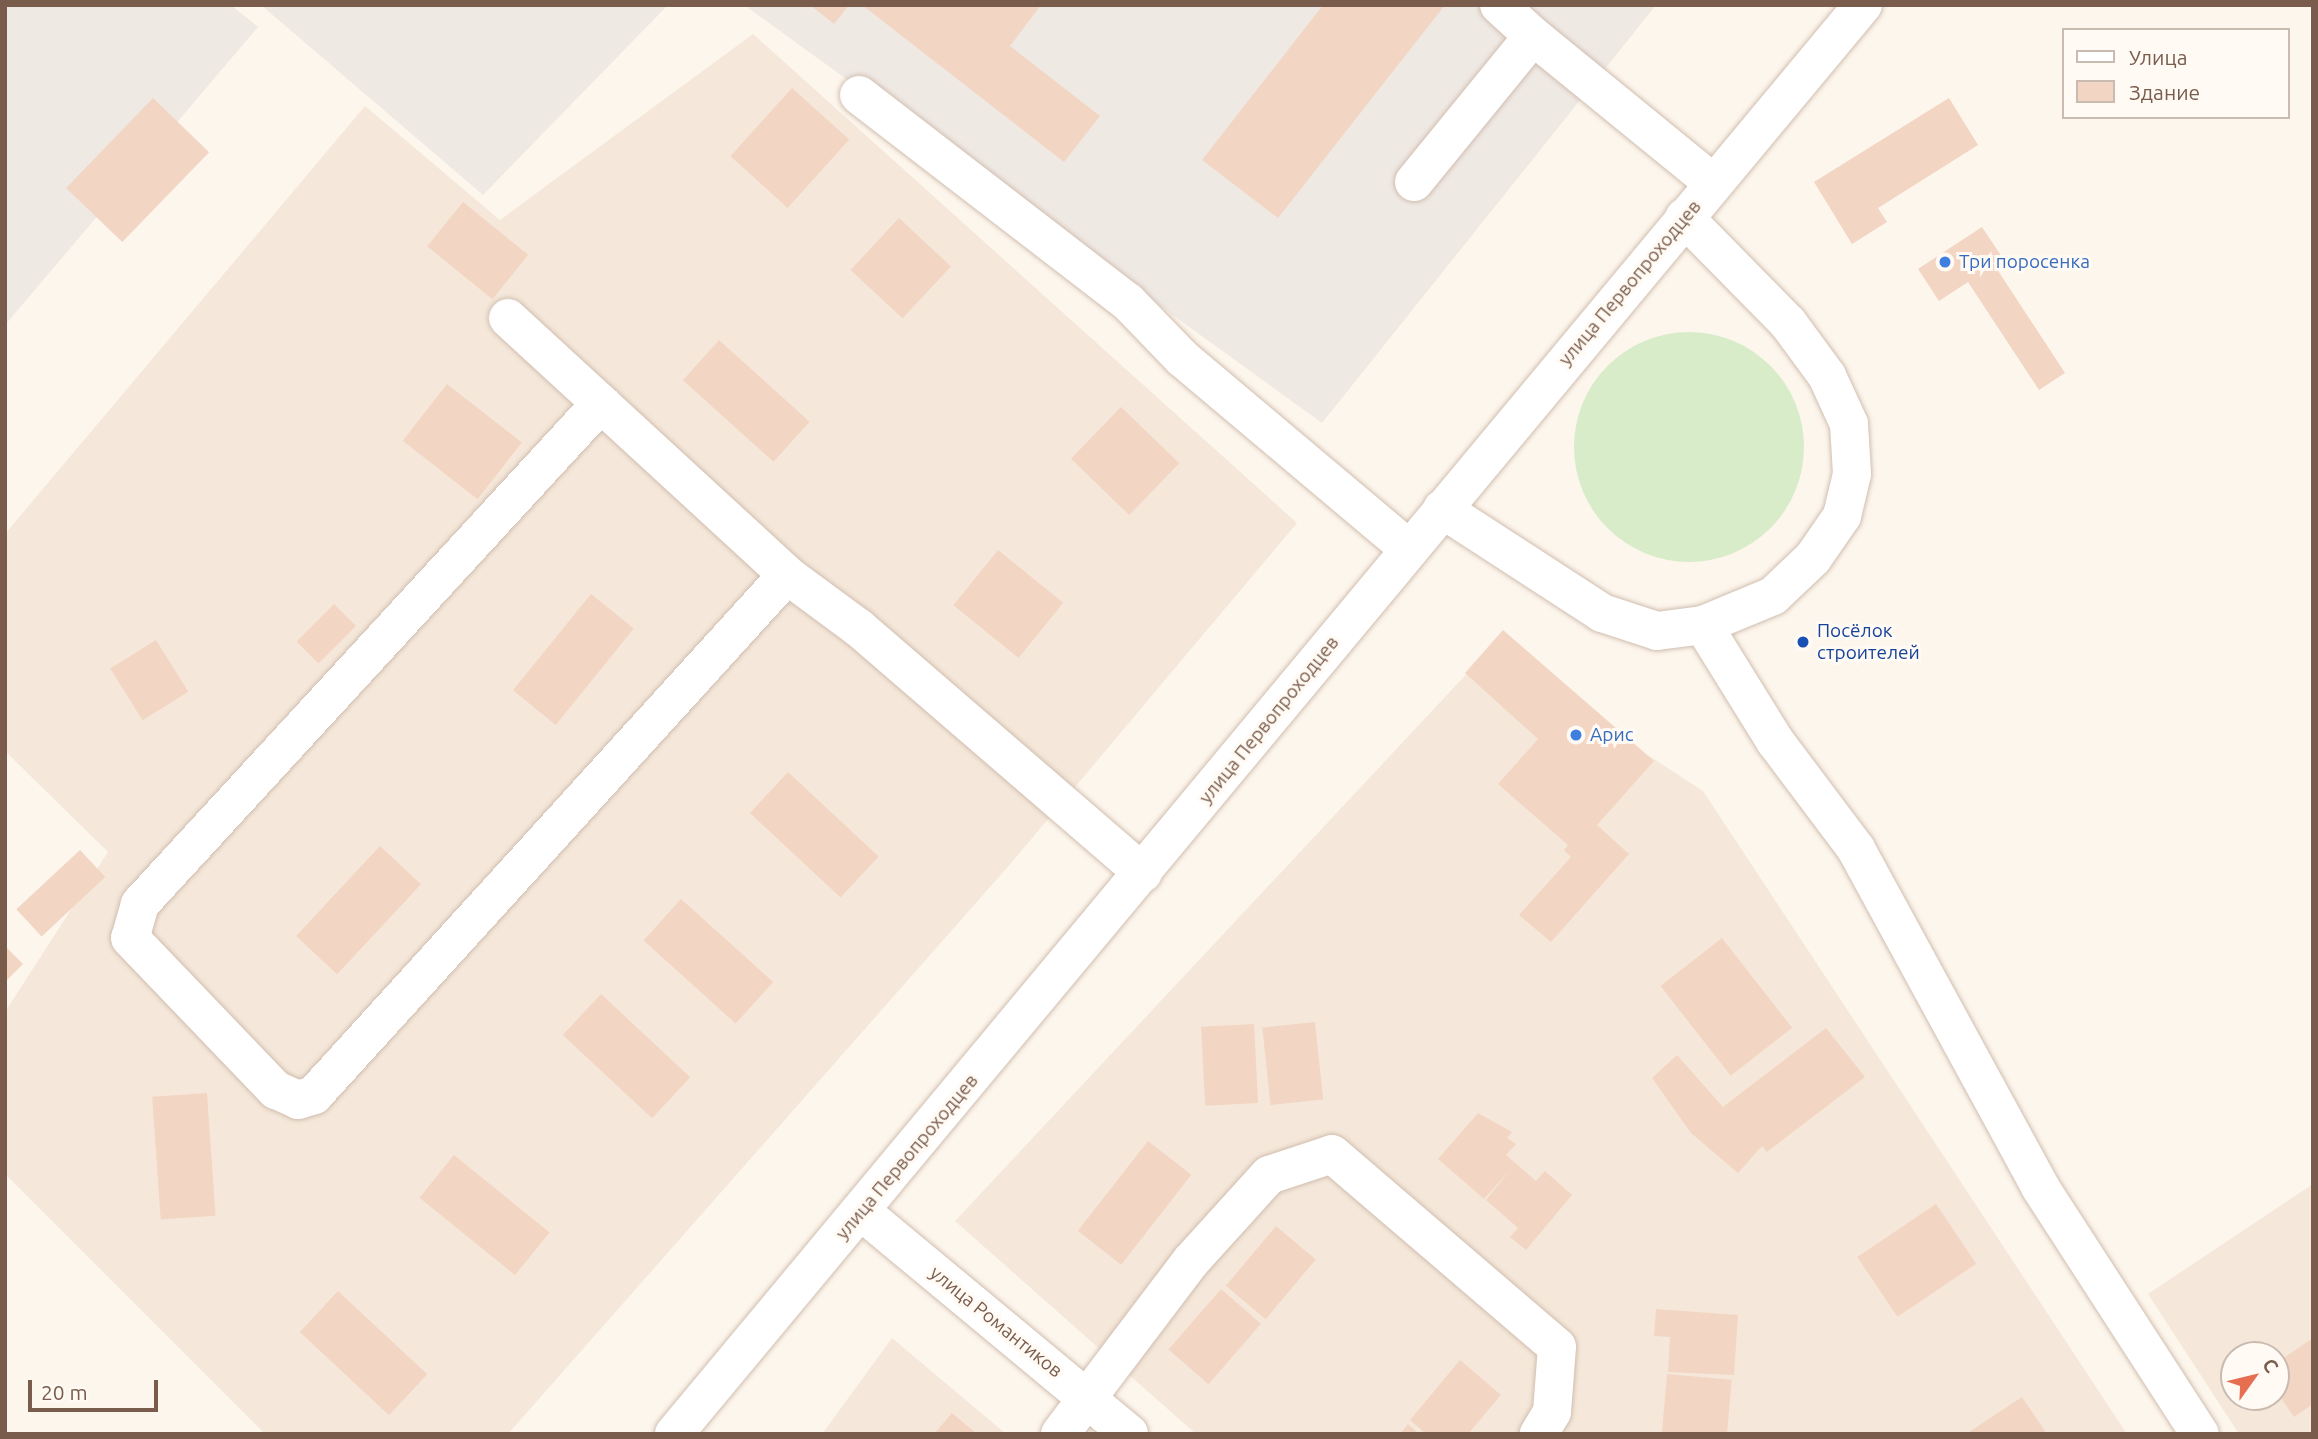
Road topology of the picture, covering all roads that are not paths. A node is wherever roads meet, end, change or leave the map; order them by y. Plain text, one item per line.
1 (1499, 5) edge
2 (1863, 5) edge
3 (1533, 36) junction
4 (859, 95) dead end
5 (1414, 182) dead end
6 (1713, 183) junction
7 (1684, 217) junction
8 (508, 318) dead end
9 (601, 403) junction
10 (1442, 509) junction
11 (1409, 550) junction
12 (787, 575) junction
13 (1703, 625) junction
14 (1143, 873) junction
15 (862, 1212) junction
16 (1091, 1400) junction
17 (674, 1434) edge
18 (1060, 1434) edge
19 (1129, 1434) edge
20 (1539, 1434) edge
21 (2200, 1434) edge

1 - 3 street
2 - 6 street, улица Первопроходцев
3 - 5 street
3 - 6 street
4 - 11 street
6 - 7 street, улица Первопроходцев
7 - 10 street, улица Первопроходцев
7 - 13 street
8 - 9 street
9 - 12 street
9 - 12 street
10 - 11 street, улица Первопроходцев
10 - 13 street
11 - 14 street, улица Первопроходцев
12 - 14 street
13 - 21 street
14 - 15 street, улица Первопроходцев
15 - 16 street, улица Романтиков
15 - 17 street, улица Первопроходцев
16 - 18 street
16 - 19 street, улица Романтиков
16 - 20 street

